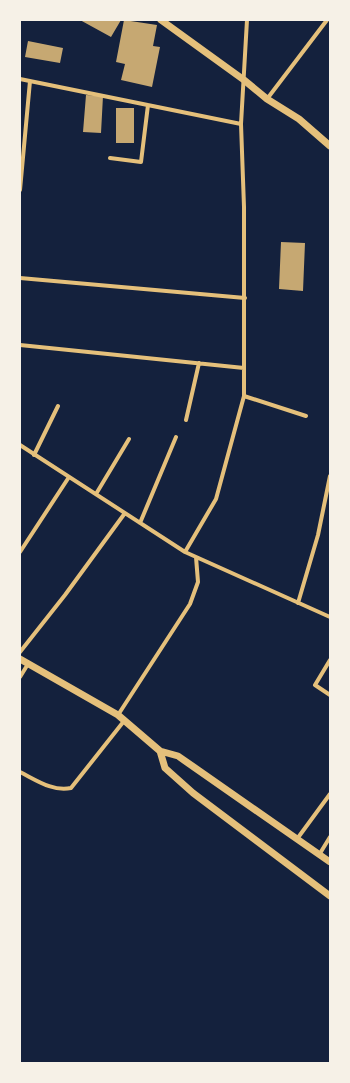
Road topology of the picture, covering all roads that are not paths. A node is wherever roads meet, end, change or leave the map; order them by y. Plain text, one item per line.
1 (161, 20) edge
2 (247, 20) edge
3 (327, 20) edge
4 (20, 79) edge
5 (244, 80) junction
6 (30, 81) junction
7 (267, 99) junction
8 (148, 105) junction
9 (241, 124) junction
10 (330, 146) edge
11 (110, 158) dead end
12 (20, 190) edge
13 (20, 278) edge
14 (245, 298) junction
15 (20, 345) edge
16 (199, 363) junction
17 (244, 368) junction
18 (244, 396) junction
19 (58, 406) dead end
20 (306, 416) dead end
21 (186, 420) dead end
22 (176, 438) dead end
23 (129, 439) dead end
24 (20, 445) edge
25 (34, 455) junction
26 (330, 476) edge
27 (69, 477) junction
28 (96, 494) junction
29 (125, 513) junction
30 (140, 523) junction
31 (20, 552) edge
32 (185, 552) junction
33 (196, 557) junction
34 (298, 603) junction
35 (330, 617) edge
36 (20, 652) edge
37 (20, 659) edge
38 (330, 660) edge
39 (28, 664) junction
40 (20, 677) edge
41 (330, 695) edge
42 (118, 716) junction
43 (124, 721) junction
44 (160, 751) junction
45 (20, 772) edge
46 (330, 794) edge
47 (330, 837) edge
48 (297, 839) junction
49 (319, 854) junction
50 (330, 862) edge
51 (330, 896) edge

1 - 5 street
2 - 5 street
3 - 7 street
4 - 6 street
5 - 7 street
5 - 9 street
6 - 8 street
6 - 12 street
7 - 10 street
8 - 9 street
8 - 11 street
9 - 14 street
13 - 14 street
14 - 17 street
15 - 16 street
16 - 17 street
16 - 21 street
17 - 18 street
18 - 20 street
18 - 32 street
19 - 25 street
22 - 30 street
23 - 28 street
24 - 25 street
25 - 27 street
26 - 34 street
27 - 28 street
27 - 31 street
28 - 29 street
29 - 30 street
29 - 36 street
30 - 32 street
32 - 33 street
33 - 34 street
33 - 42 street
34 - 35 street
37 - 39 street
38 - 41 street
39 - 40 street
39 - 42 street
42 - 43 street
43 - 44 street
43 - 45 street
44 - 48 street
44 - 51 street
46 - 48 street
47 - 49 street
48 - 49 street
49 - 50 street

